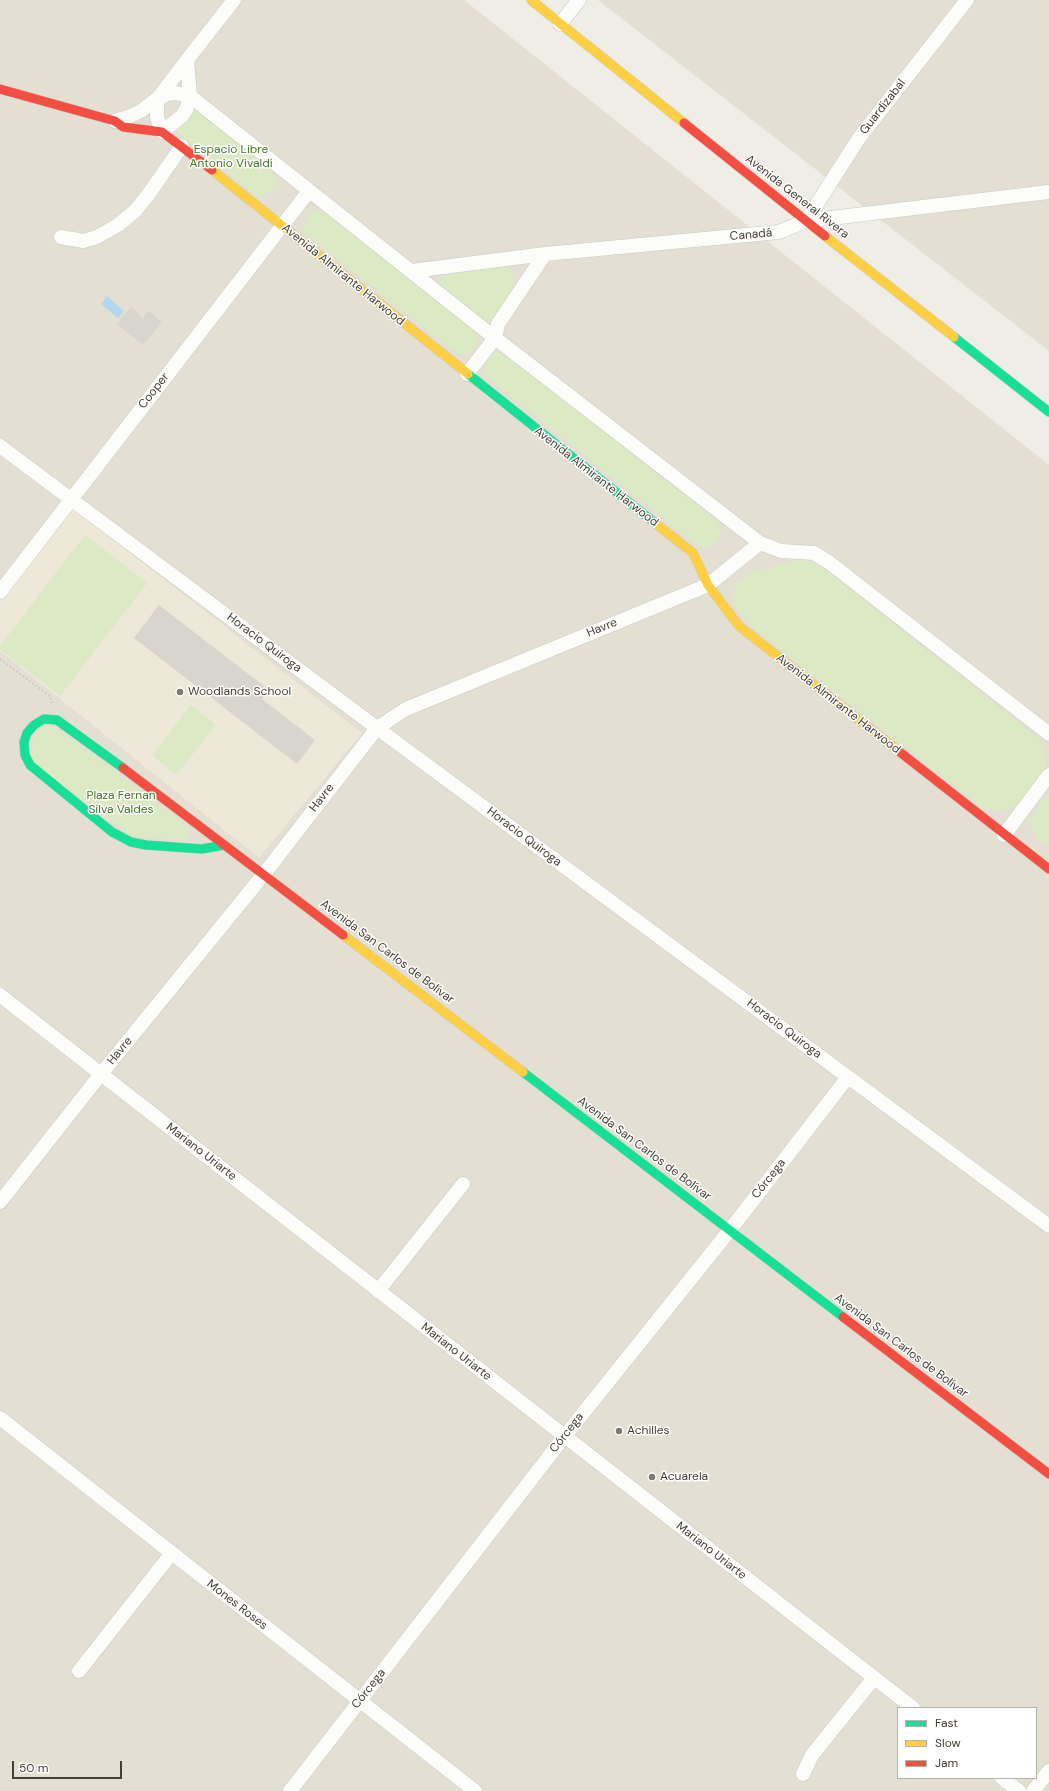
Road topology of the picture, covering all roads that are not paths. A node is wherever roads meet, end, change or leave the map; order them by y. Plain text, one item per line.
1 (234, 0) edge
2 (531, 0) edge
3 (579, 0) edge
4 (967, 0) edge
5 (560, 24) junction
6 (187, 60) junction
7 (0, 89) edge
8 (190, 96) junction
9 (159, 97) junction
10 (115, 121) junction
11 (162, 132) junction
12 (182, 146) junction
13 (309, 191) junction
14 (1049, 192) edge
15 (806, 221) junction
16 (282, 226) junction
17 (61, 237) dead end
18 (545, 254) junction
19 (412, 271) junction
20 (495, 338) junction
21 (467, 374) junction
22 (1049, 412) edge
23 (0, 446) edge
24 (71, 498) junction
25 (760, 543) junction
26 (708, 585) junction
27 (0, 592) edge
28 (377, 728) junction
29 (1049, 734) edge
30 (1049, 775) edge
31 (1004, 834) junction
32 (224, 844) junction
33 (1049, 870) edge
34 (264, 874) junction
35 (0, 995) edge
36 (101, 1074) junction
37 (848, 1077) junction
38 (463, 1184) dead end
39 (0, 1202) edge
40 (1049, 1226) edge
41 (730, 1230) junction
42 (378, 1291) junction
43 (0, 1418) edge
44 (564, 1437) junction
45 (1049, 1474) edge
46 (172, 1553) junction
47 (79, 1671) dead end
48 (874, 1678) junction
49 (360, 1701) junction
50 (912, 1707) edge
51 (1049, 1772) edge
52 (803, 1774) dead end
53 (1003, 1779) edge
54 (290, 1791) edge
55 (475, 1791) edge
56 (1019, 1791) edge
57 (1033, 1791) edge

1 - 6 street
2 - 5 street, Avenida General Rivera
3 - 5 street
4 - 15 street, Guardizabal
5 - 15 street, Avenida General Rivera
6 - 8 street
6 - 9 street
7 - 10 street, Avenida Almirante Harwood
8 - 9 street
8 - 11 street
8 - 13 street
9 - 10 street
9 - 11 street
10 - 11 street, Avenida Almirante Harwood
11 - 12 street, Avenida Almirante Harwood
12 - 16 street, Avenida Almirante Harwood
12 - 17 street
13 - 16 street, Cooper
13 - 19 street
14 - 15 street, Canadá
15 - 18 street, Canadá
15 - 22 street, Avenida General Rivera
16 - 21 street, Avenida Almirante Harwood
16 - 24 street, Cooper
18 - 19 street, Canadá
18 - 20 street
19 - 20 street
20 - 21 street
20 - 25 street
21 - 26 street, Avenida Almirante Harwood
23 - 24 street, Horacio Quiroga
24 - 27 street, Cooper
24 - 28 street, Horacio Quiroga
25 - 26 street, Havre
25 - 29 street
26 - 28 street, Havre
26 - 31 street, Avenida Almirante Harwood
28 - 34 street, Havre
28 - 37 street, Horacio Quiroga
30 - 31 street
31 - 33 street, Avenida Almirante Harwood
32 - 32 street, Avenida San Carlos de Bolívar
32 - 34 street, Avenida San Carlos de Bolívar
34 - 36 street, Havre
34 - 41 street, Avenida San Carlos de Bolívar
35 - 36 street, Mariano Uriarte
36 - 39 street, Havre
36 - 42 street, Mariano Uriarte
37 - 40 street, Horacio Quiroga
37 - 41 street, Córcega
38 - 42 street
41 - 44 street, Córcega
41 - 45 street, Avenida San Carlos de Bolívar
42 - 44 street, Mariano Uriarte
43 - 46 street, Mones Roses
44 - 48 street, Mariano Uriarte
44 - 49 street, Córcega
46 - 47 street
46 - 49 street, Mones Roses
48 - 50 street, Mariano Uriarte
48 - 52 street
49 - 54 street, Córcega
49 - 55 street, Mones Roses
51 - 57 street
53 - 56 street

